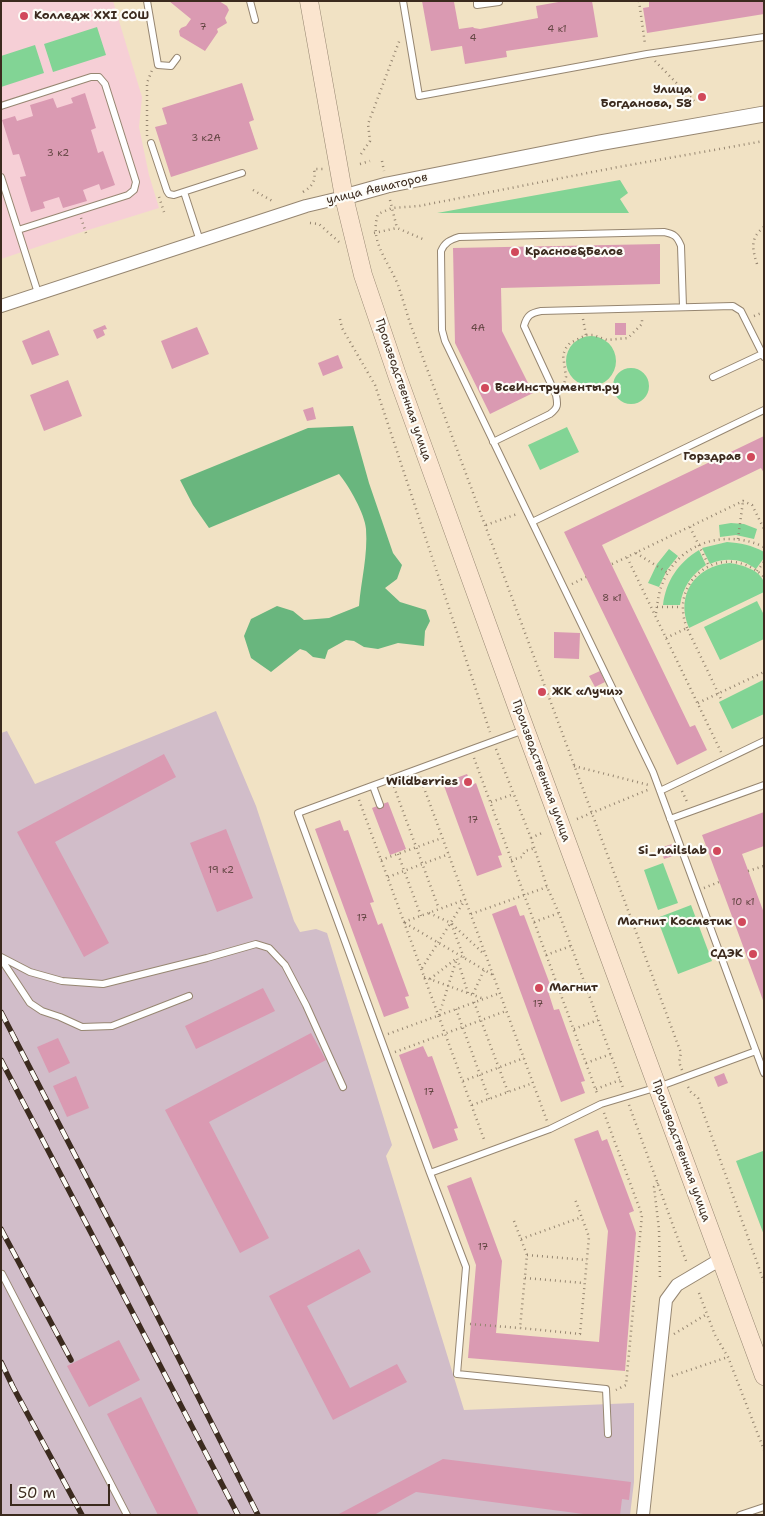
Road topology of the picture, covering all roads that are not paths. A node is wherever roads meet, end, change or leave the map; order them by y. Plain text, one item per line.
1 (147, 1) edge
2 (250, 1) edge
3 (309, 1) edge
4 (403, 1) edge
5 (477, 1) edge
6 (500, 2) edge
7 (255, 20) dead end
8 (764, 37) edge
9 (177, 58) dead end
10 (1, 106) edge
11 (764, 114) edge
12 (151, 143) dead end
13 (242, 173) dead end
14 (1, 177) edge
15 (184, 192) junction
16 (344, 197) junction
17 (18, 230) junction
18 (200, 241) junction
19 (38, 293) junction
20 (1, 306) edge
21 (683, 307) junction
22 (763, 356) edge
23 (713, 377) dead end
24 (764, 410) edge
25 (493, 442) junction
26 (532, 522) junction
27 (525, 730) junction
28 (764, 741) edge
29 (764, 785) edge
30 (373, 786) junction
31 (660, 791) junction
32 (380, 805) dead end
33 (670, 819) junction
34 (1, 958) edge
35 (189, 996) dead end
36 (764, 1048) edge
37 (756, 1051) junction
38 (764, 1073) edge
39 (343, 1087) dead end
40 (658, 1087) junction
41 (430, 1173) junction
42 (721, 1260) junction
43 (2, 1274) dead end
44 (764, 1376) edge
45 (608, 1434) dead end
46 (764, 1506) edge
47 (127, 1515) edge
48 (643, 1515) edge
49 (740, 1515) edge

1 - 9 lane
2 - 7 lane
3 - 16 main road, Производственная улица
4 - 8 lane
5 - 6 lane
10 - 17 lane
11 - 16 street, улица Авиаторов
12 - 15 lane
13 - 15 lane
14 - 17 lane
15 - 18 lane
16 - 18 street, улица Авиаторов
16 - 27 main road, Производственная улица
17 - 19 lane
18 - 19 street, улица Авиаторов
19 - 20 street, улица Авиаторов
21 - 22 lane
21 - 25 lane
21 - 25 lane
22 - 23 lane
24 - 26 lane
25 - 26 lane
26 - 31 lane
27 - 30 lane
27 - 40 main road, Производственная улица
28 - 31 lane
29 - 33 lane
30 - 32 lane
30 - 41 lane
31 - 33 lane
33 - 37 lane
34 - 35 lane
34 - 39 lane
36 - 37 lane
37 - 38 lane
37 - 40 lane
40 - 41 lane
40 - 42 main road, Производственная улица
41 - 45 lane
42 - 44 main road, Производственная улица
42 - 48 street
43 - 47 lane
46 - 49 lane

